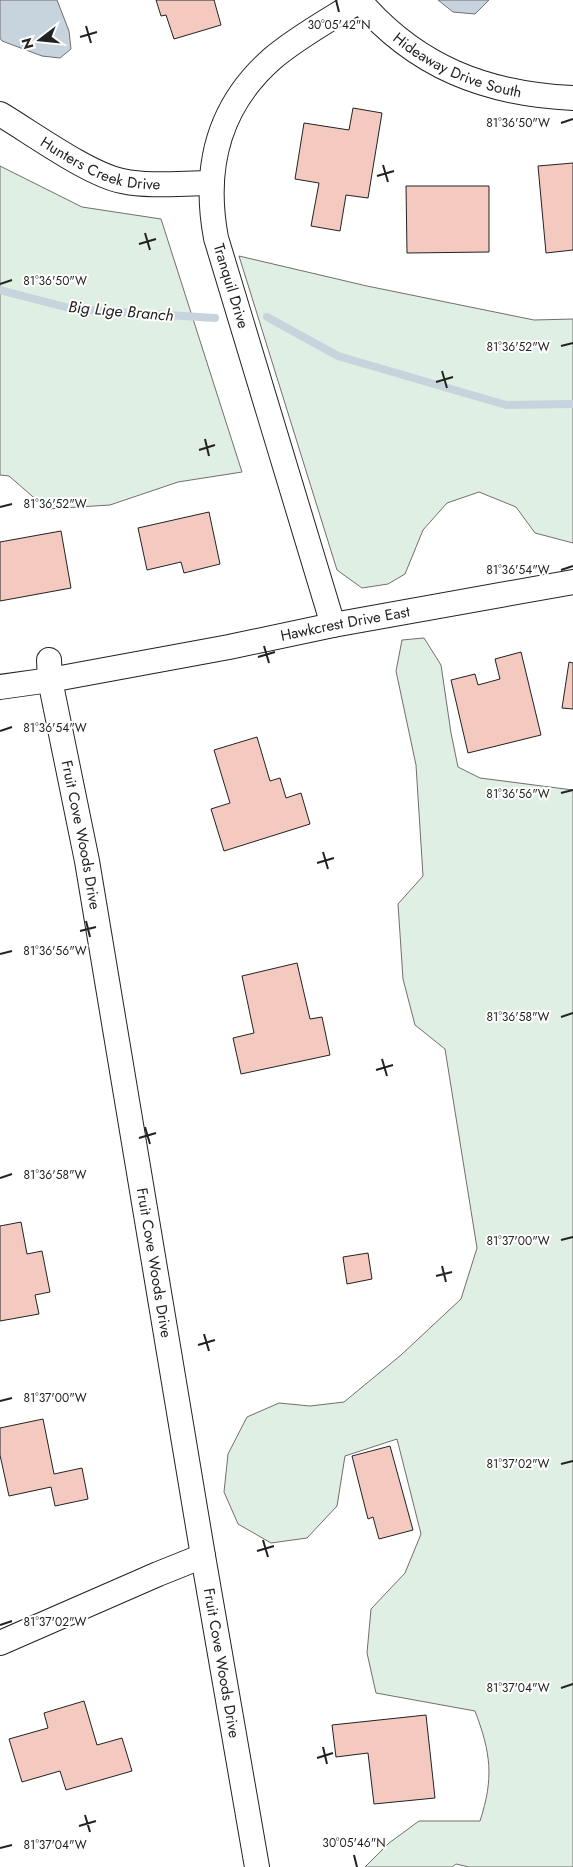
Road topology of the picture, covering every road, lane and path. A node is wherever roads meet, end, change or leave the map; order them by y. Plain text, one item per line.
1 (359, 0) edge
2 (573, 98) edge
3 (0, 114) edge
4 (211, 183) junction
5 (573, 582) edge
6 (333, 625) junction
7 (50, 670) junction
8 (0, 688) edge
9 (203, 1556) junction
10 (0, 1643) edge
11 (257, 1867) edge

1 - 2 street, Hideaway Drive South
1 - 4 street, Tranquil Drive
3 - 4 street, Hunters Creek Drive
4 - 6 street, Tranquil Drive
5 - 6 street, Hawkcrest Drive East
6 - 7 street, Hawkcrest Drive East
7 - 8 street, Hawkcrest Drive East
7 - 9 street, Fruit Cove Woods Drive
9 - 10 street
9 - 11 street, Fruit Cove Woods Drive

